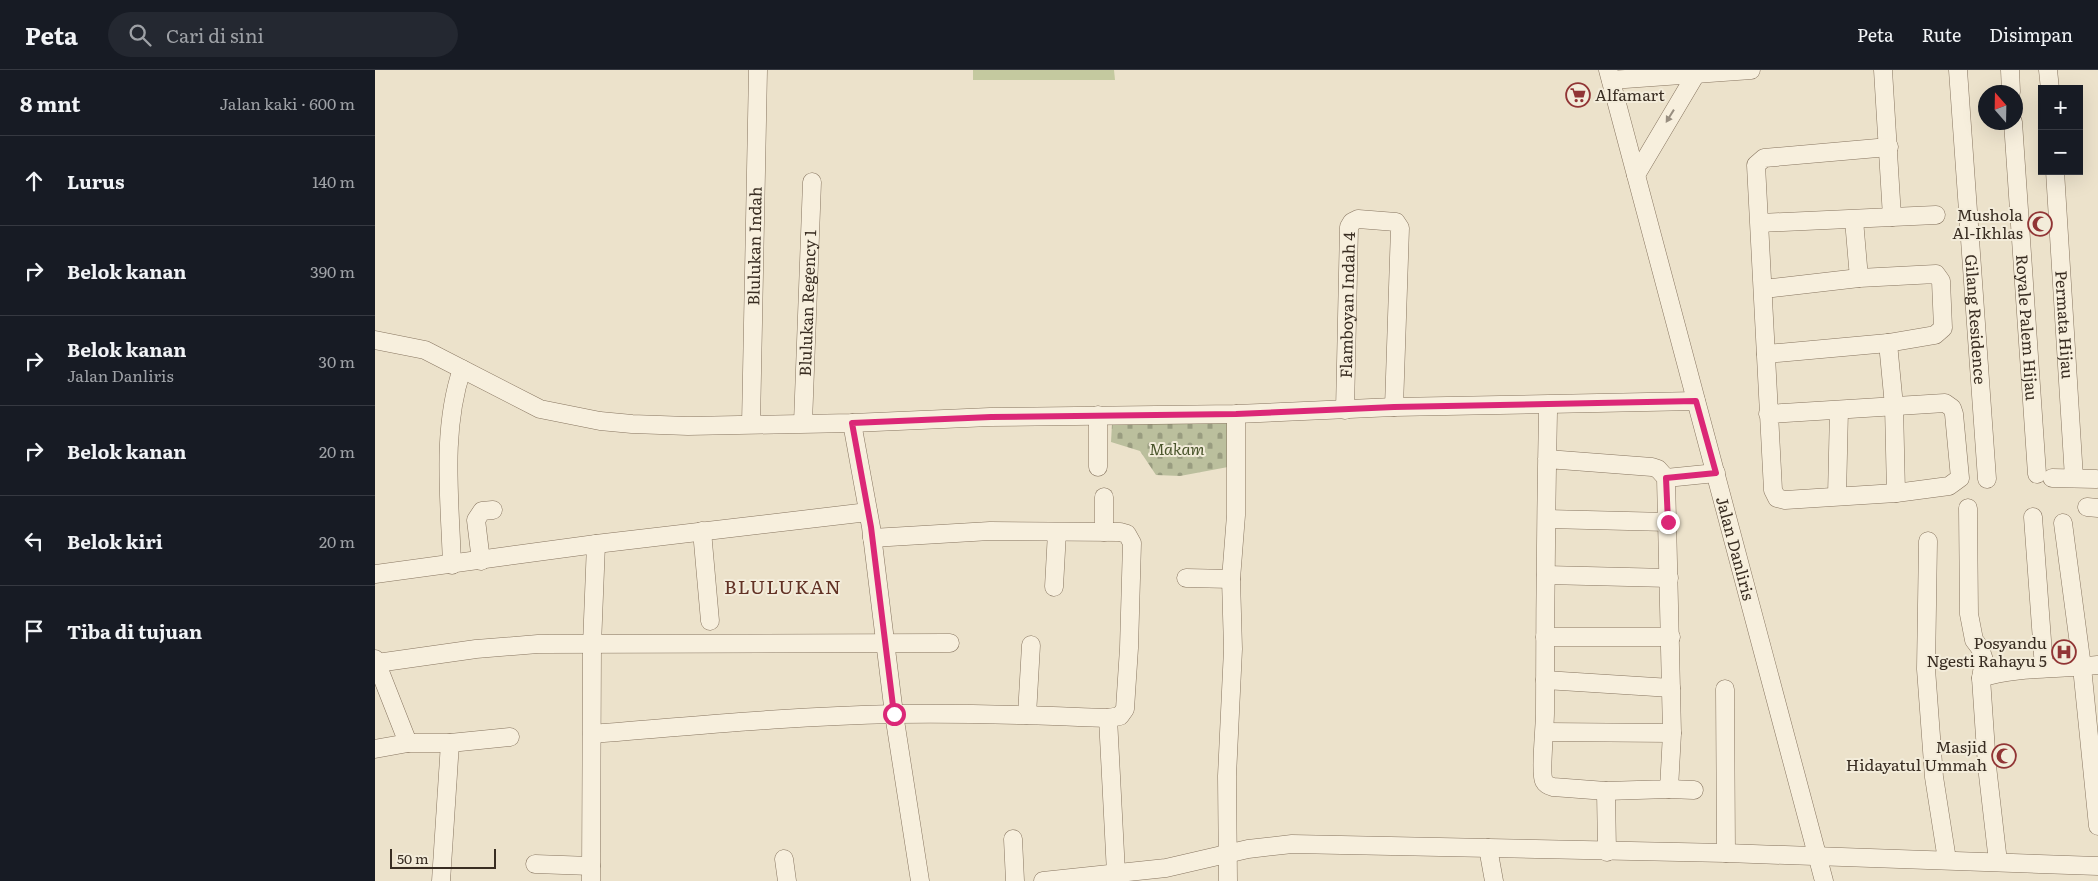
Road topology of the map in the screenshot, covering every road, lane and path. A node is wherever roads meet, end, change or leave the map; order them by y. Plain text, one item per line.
1 (758, 70) edge
2 (1751, 70) edge
3 (1883, 70) edge
4 (1958, 70) edge
5 (2010, 70) edge
6 (2048, 70) edge
7 (1696, 74) junction
8 (1609, 75) edge
9 (2011, 85) edge
10 (2049, 85) edge
11 (2014, 130) edge
12 (1889, 147) junction
13 (1636, 175) junction
14 (2055, 175) edge
15 (812, 182) dead end
16 (1935, 215) dead end
17 (1892, 217) junction
18 (1854, 220) junction
19 (1760, 224) junction
20 (1859, 278) junction
21 (1764, 289) junction
22 (375, 340) edge
23 (1888, 343) junction
24 (1766, 354) junction
25 (462, 369) junction
26 (1696, 401) junction
27 (1894, 406) junction
28 (1394, 407) junction
29 (1345, 410) junction
30 (1839, 410) junction
31 (1548, 412) dead end
32 (1236, 414) junction
33 (1768, 414) junction
34 (1098, 415) junction
35 (803, 423) junction
36 (852, 423) junction
37 (751, 424) junction
38 (1547, 459) junction
39 (1098, 467) dead end
40 (1716, 473) junction
41 (1666, 478) junction
42 (2074, 478) junction
43 (1987, 479) dead end
44 (2095, 479) dead end
45 (1897, 493) junction
46 (1837, 496) junction
47 (1104, 497) dead end
48 (1968, 508) dead end
49 (493, 510) dead end
50 (868, 512) junction
51 (2033, 518) dead end
52 (1547, 519) junction
53 (1668, 522) junction
54 (2063, 523) dead end
55 (702, 531) junction
56 (1057, 532) junction
57 (1104, 532) junction
58 (872, 538) junction
59 (1928, 541) dead end
60 (596, 544) junction
61 (481, 561) junction
62 (452, 565) junction
63 (375, 574) edge
64 (1546, 575) junction
65 (1185, 578) dead end
66 (1669, 578) junction
67 (1231, 579) junction
68 (1055, 587) dead end
69 (710, 621) dead end
70 (1545, 636) junction
71 (1671, 637) junction
72 (950, 643) dead end
73 (592, 645) junction
74 (885, 645) junction
75 (1031, 645) dead end
76 (376, 661) edge
77 (2090, 666) edge
78 (2044, 668) junction
79 (1981, 678) junction
80 (1545, 680) junction
81 (1671, 688) junction
82 (1725, 689) dead end
83 (894, 714) junction
84 (1027, 715) junction
85 (1108, 718) junction
86 (1545, 732) junction
87 (1673, 733) junction
88 (593, 734) junction
89 (510, 737) dead end
90 (409, 742) junction
91 (451, 743) junction
92 (375, 749) edge
93 (2096, 786) edge
94 (1669, 789) junction
95 (1606, 790) junction
96 (1694, 790) dead end
97 (2098, 826) edge
98 (1013, 839) dead end
99 (1488, 848) junction
100 (1607, 852) junction
101 (1727, 853) junction
102 (1228, 854) junction
103 (1818, 856) junction
104 (784, 859) dead end
105 (1947, 860) junction
106 (1997, 862) junction
107 (535, 864) dead end
108 (2098, 866) edge
109 (591, 873) edge
110 (1109, 876) edge
111 (441, 881) edge
112 (787, 881) edge
113 (920, 881) edge
114 (1015, 881) edge
115 (1043, 881) edge
116 (1228, 881) edge
117 (1493, 881) edge
118 (1824, 881) edge

1 - 37 street, Blulukan Indah
2 - 7 street
3 - 12 street
4 - 43 street, Gilang Residence
5 - 9 street
6 - 10 street
7 - 8 street
7 -> 13 street
8 - 13 street, Jalan Danliris
11 - 42 street, Royale Palem Hijau
12 - 17 street
12 - 19 street
13 - 26 street, Jalan Danliris
14 - 42 street, Permata Hijau
15 - 35 street, Blulukan Regency 1
16 - 17 street
17 - 18 street
18 - 19 street
18 - 20 street
19 - 21 street
20 - 21 street
20 - 23 street
21 - 24 street
22 - 25 street
23 - 24 street
23 - 27 street
24 - 33 street
25 - 37 street
25 - 62 street
26 - 28 street
26 - 40 street, Jalan Danliris
27 - 30 street
27 - 45 street
27 - 45 street
28 - 29 street
28 - 29 street, Flamboyan Indah 4
29 - 32 street
30 - 33 street
30 - 46 street
31 - 38 street
32 - 34 street
32 - 67 street
33 - 46 street
34 - 36 street
34 - 39 street
35 - 36 street
35 - 37 street
36 - 50 street
38 - 41 street
38 - 52 street
40 - 41 street
40 - 103 street, Jalan Danliris
41 - 53 street
42 - 44 street
45 - 46 street
47 - 57 street
48 - 79 street
49 - 61 street
50 - 55 street
50 - 58 street
51 - 78 street
52 - 53 street
52 - 64 street
53 - 66 street
54 - 77 street
55 - 60 street
55 - 69 street
56 - 57 street
56 - 58 street
56 - 68 street
57 - 85 street
58 - 74 street
59 - 105 street
60 - 61 street
60 - 73 street
61 - 62 street
62 - 63 street
64 - 66 street
64 - 70 street
65 - 67 street
66 - 71 street
67 - 102 street
70 - 71 street
70 - 80 street
71 - 81 street
72 - 74 street
73 - 74 street
73 - 76 street
73 - 88 street
74 - 83 street
75 - 84 street
76 - 90 street
77 - 78 street
77 - 93 street
78 - 79 street
79 - 106 street
80 - 81 street
80 - 86 street
81 - 87 street
82 - 101 street
83 - 84 street
83 - 88 street
83 - 113 street
84 - 85 street
85 - 110 street
86 - 87 street
86 - 95 street
87 - 94 street
88 - 109 street
89 - 91 street
90 - 91 street
90 - 92 street
91 - 111 street
93 - 97 street
94 - 95 street
94 - 96 street
95 - 100 street
98 - 114 street
99 - 100 street
99 - 102 street
99 - 117 street
100 - 101 street
101 - 103 street
102 - 110 street
102 - 116 street
103 - 105 street
103 - 118 street, Jalan Danliris
104 - 112 street
105 - 106 street
106 - 108 street
107 - 109 street
110 - 115 street

